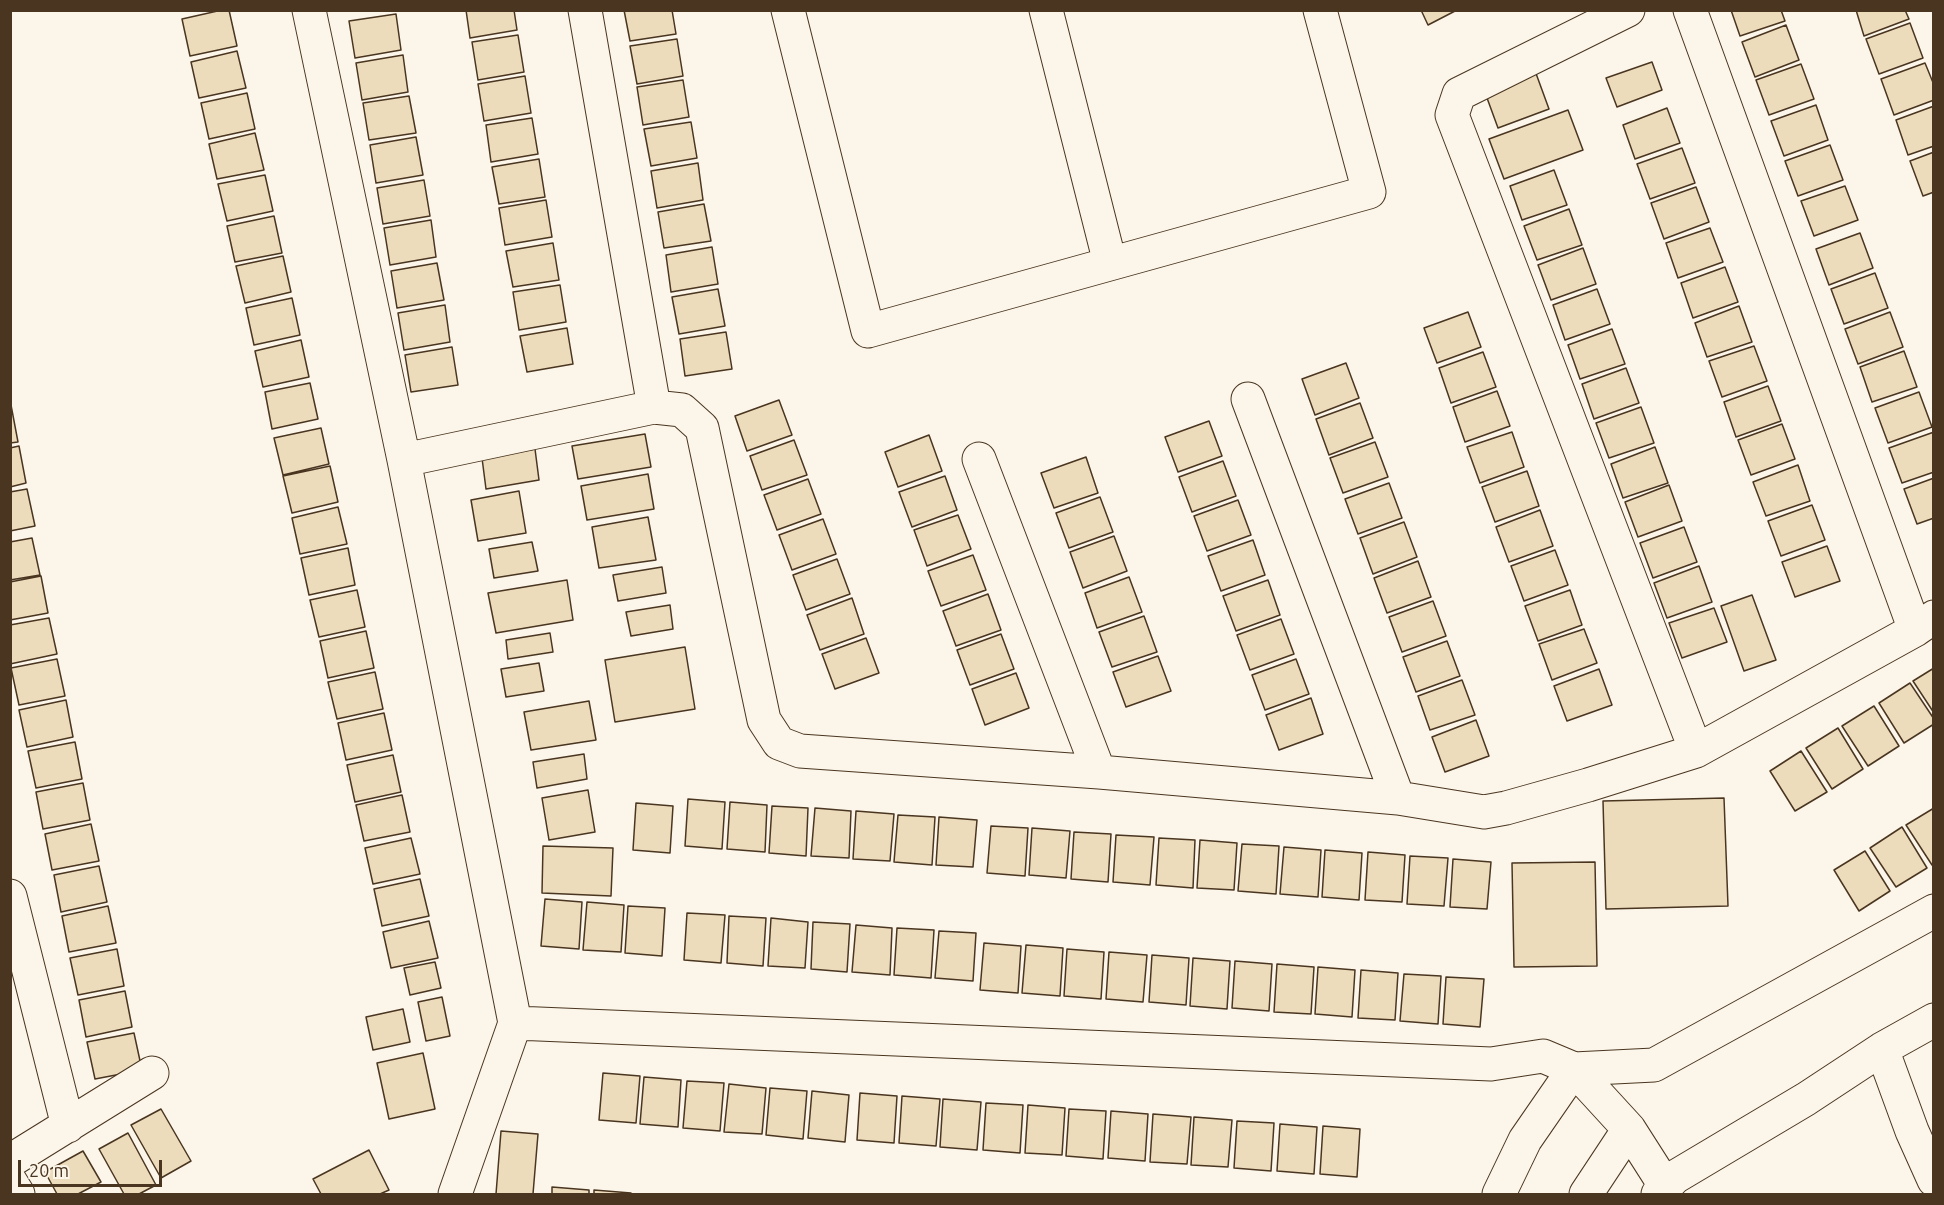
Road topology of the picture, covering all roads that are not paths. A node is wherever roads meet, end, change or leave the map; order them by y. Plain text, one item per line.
1 (309, 10) edge
2 (585, 10) edge
3 (788, 10) edge
4 (1046, 10) edge
5 (1320, 10) edge
6 (1628, 10) edge
7 (1690, 10) edge
8 (1110, 263) junction
9 (1248, 399) dead end
10 (654, 407) junction
11 (979, 459) dead end
12 (404, 460) junction
13 (1924, 623) edge
14 (1695, 751) junction
15 (1099, 771) junction
16 (1398, 798) junction
17 (10, 896) edge
18 (1934, 911) edge
19 (1934, 1020) edge
20 (515, 1023) junction
21 (1882, 1049) junction
22 (1574, 1069) junction
23 (153, 1072) dead end
24 (68, 1126) junction
25 (1629, 1129) junction
26 (10, 1161) edge
27 (1934, 1180) edge
28 (10, 1181) edge
29 (1662, 1191) edge
30 (18, 1194) edge
31 (455, 1194) edge
32 (1499, 1194) edge
33 (1586, 1194) edge

1 - 12 street
2 - 10 street
3 - 8 street
4 - 8 street
5 - 8 street
6 - 14 street
7 - 13 street
9 - 16 street
10 - 12 street
10 - 15 street
11 - 15 street
12 - 20 street
13 - 14 street
14 - 16 street
15 - 16 street
17 - 24 street
18 - 22 street
19 - 21 street
20 - 22 street
20 - 31 street
21 - 27 street
21 - 29 street
22 - 25 street
22 - 32 street
23 - 24 street
24 - 26 street
25 - 29 street
25 - 33 street
28 - 30 street

